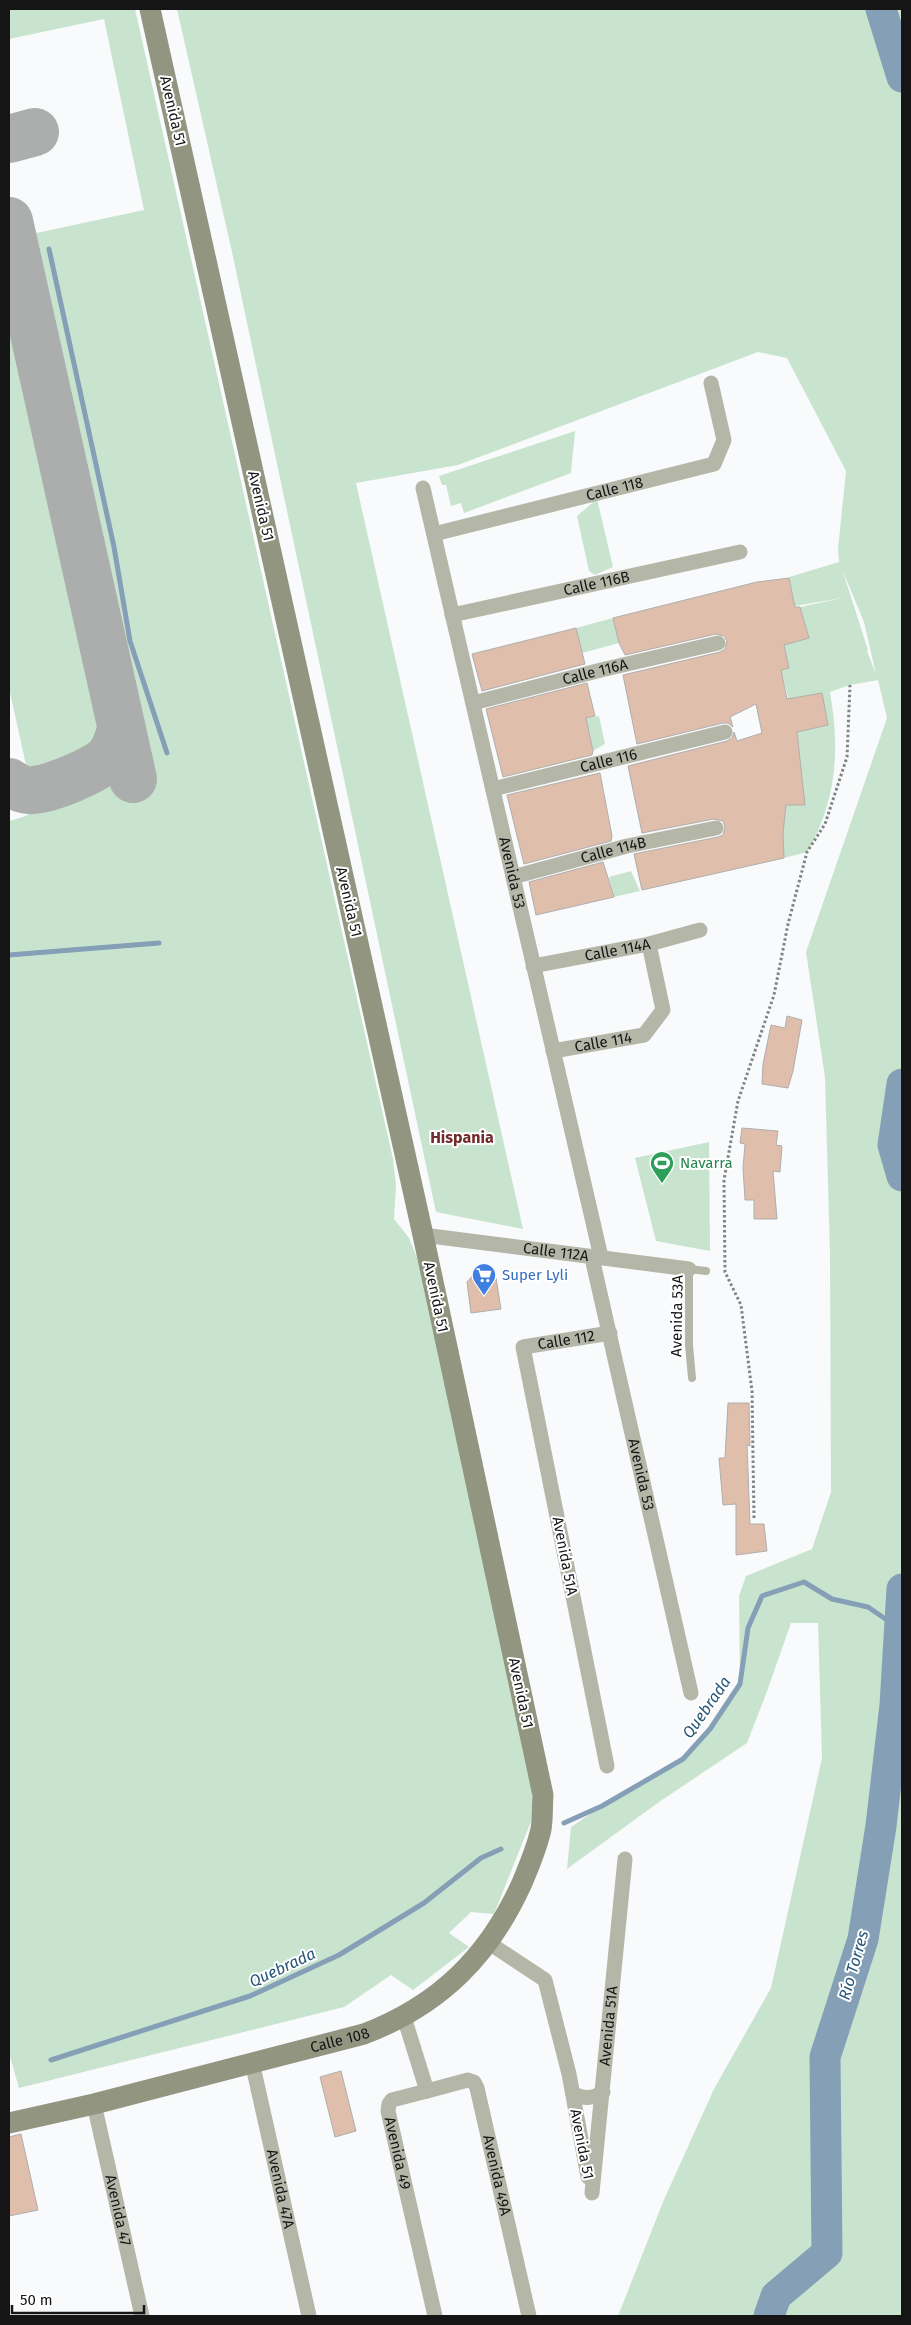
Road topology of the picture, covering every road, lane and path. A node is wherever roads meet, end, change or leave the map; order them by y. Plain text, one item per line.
1 (150, 9) edge
2 (711, 383) dead end
3 (423, 488) dead end
4 (434, 534) junction
5 (740, 552) dead end
6 (452, 615) junction
7 (718, 644) dead end
8 (850, 685) dead end
9 (473, 703) junction
10 (725, 732) dead end
11 (492, 790) junction
12 (716, 828) dead end
13 (513, 877) junction
14 (700, 930) dead end
15 (649, 944) junction
16 (533, 966) junction
17 (553, 1051) junction
18 (423, 1235) junction
19 (596, 1258) junction
20 (689, 1269) junction
21 (706, 1271) dead end
22 (610, 1333) junction
23 (523, 1347) joint
24 (692, 1378) dead end
25 (754, 1518) dead end
26 (691, 1693) dead end
27 (608, 1766) dead end
28 (543, 1795) joint
29 (625, 1860) dead end
30 (489, 1943) junction
31 (404, 2017) junction
32 (252, 2062) junction
33 (427, 2091) junction
34 (603, 2092) junction
35 (573, 2094) junction
36 (94, 2104) junction
37 (9, 2123) edge
38 (592, 2193) joint
39 (142, 2316) edge
40 (310, 2316) edge
41 (435, 2316) edge
42 (529, 2316) edge

1 - 18 main road, Avenida 51
2 - 4 street, Calle 118
3 - 4 street, Avenida 53
4 - 6 street, Avenida 53
5 - 6 street, Calle 116B
6 - 9 street, Avenida 53
7 - 9 street, Calle 116A
8 - 25 path
9 - 11 street, Avenida 53
10 - 11 street, Calle 116
11 - 13 street, Avenida 53
12 - 13 street, Calle 114B
13 - 16 street, Avenida 53
14 - 15 street, Calle 114A
15 - 16 street, Calle 114A
15 - 17 street, Calle 114
16 - 17 street, Avenida 53
17 - 19 street, Avenida 53
18 - 19 street, Calle 112A
18 - 28 main road, Avenida 51
19 - 20 street, Calle 112A
19 - 22 street, Avenida 53
20 - 21 lane, Avenida 53A
20 - 24 lane, Avenida 53A
22 - 23 street, Calle 112
22 - 26 street, Avenida 53
23 - 27 street, Avenida 51A
28 - 30 main road, Calle 108
29 - 34 street, Avenida 51A
30 - 31 main road, Calle 108
30 - 35 street, Avenida 51
31 - 32 main road, Calle 108
31 - 33 street
32 - 36 main road, Calle 108
32 - 40 street, Avenida 47A
33 - 41 street, Avenida 49
33 - 42 street, Avenida 49A
34 - 35 street, Avenida 51
34 - 38 street, Avenida 51A
35 - 38 street, Avenida 51
36 - 37 main road, Calle 108
36 - 39 street, Avenida 47

